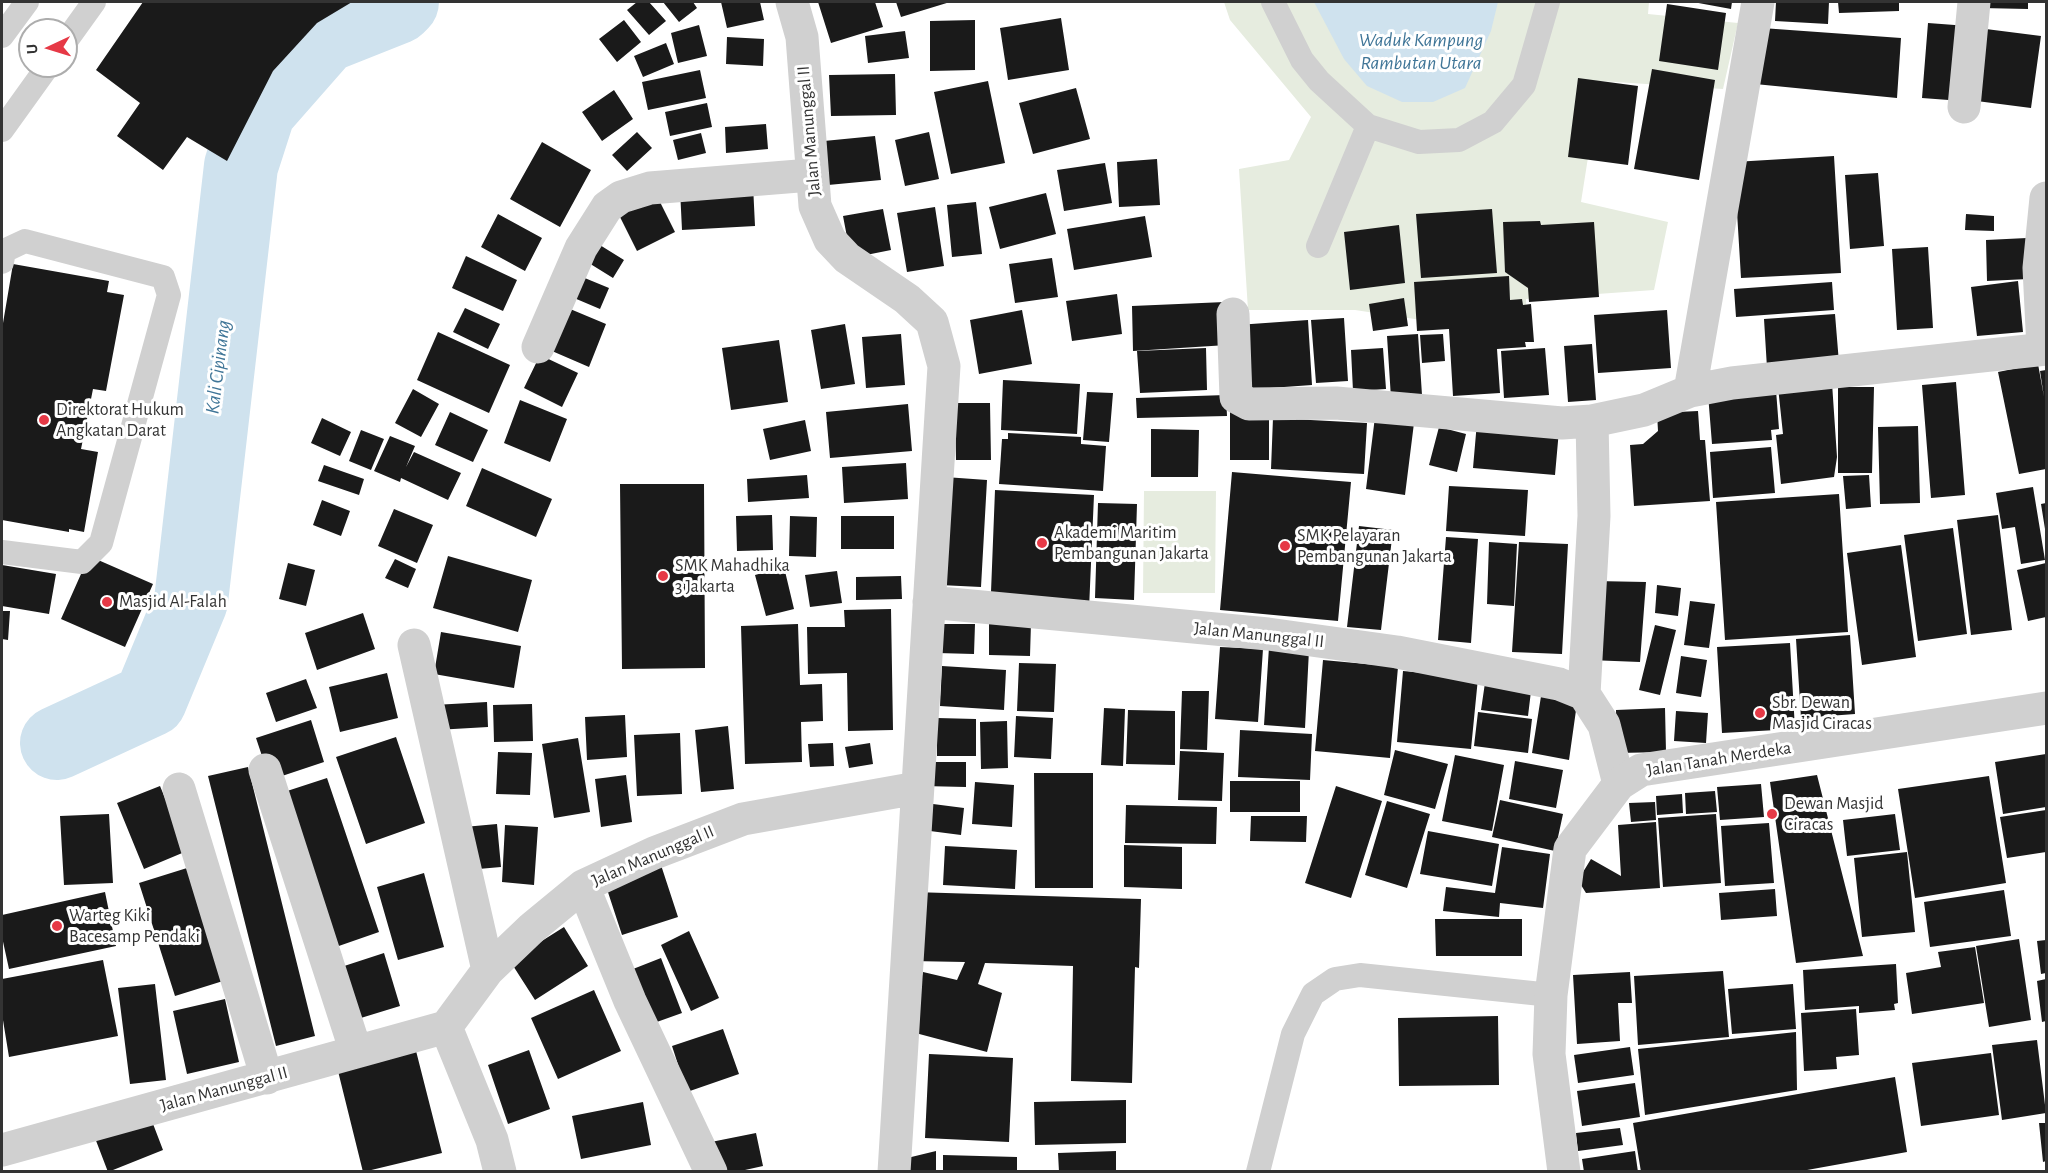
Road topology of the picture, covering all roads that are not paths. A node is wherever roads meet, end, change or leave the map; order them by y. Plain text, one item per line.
1 (27, 2) edge
2 (94, 2) edge
3 (792, 2) edge
4 (1273, 2) edge
5 (1548, 2) edge
6 (1758, 2) edge
7 (1974, 2) edge
8 (78, 24) edge
9 (2, 36) edge
10 (39, 78) edge
11 (1964, 107) dead end
12 (1368, 126) junction
13 (2, 130) edge
14 (811, 175) junction
15 (2046, 198) edge
16 (1318, 246) dead end
17 (2, 262) edge
18 (1233, 315) dead end
19 (538, 347) dead end
20 (2045, 349) edge
21 (1690, 391) junction
22 (1592, 421) junction
23 (2, 552) edge
24 (929, 602) junction
25 (414, 645) dead end
26 (1584, 694) junction
27 (2046, 708) edge
28 (265, 770) dead end
29 (1619, 784) junction
30 (917, 788) junction
31 (179, 789) dead end
32 (583, 886) junction
33 (489, 970) junction
34 (1551, 995) junction
35 (446, 1027) junction
36 (356, 1052) junction
37 (267, 1078) junction
38 (2, 1150) edge
39 (500, 1172) edge
40 (711, 1172) edge
41 (894, 1172) edge
42 (1258, 1172) edge
43 (1564, 1172) edge

1 - 9 lane
2 - 8 lane
3 - 14 street, Jalan Manunggal II
4 - 12 lane
5 - 12 lane
6 - 21 street
7 - 11 street
10 - 13 lane
12 - 16 lane
14 - 19 street
14 - 24 street, Jalan Manunggal II
15 - 20 street
17 - 23 lane
18 - 22 street
20 - 21 street
21 - 22 street
22 - 26 street
24 - 26 street, Jalan Manunggal II
24 - 30 street, Jalan Manunggal II
25 - 33 street
26 - 29 street
27 - 29 street, Jalan Tanah Merdeka
28 - 36 street
29 - 34 street, Jalan Tanah Merdeka
30 - 32 street, Jalan Manunggal II
30 - 41 street, Jalan Manunggal II
31 - 37 street
32 - 33 street, Jalan Manunggal II
32 - 40 street
33 - 35 street, Jalan Manunggal II
34 - 42 lane
34 - 43 street, Jalan Tanah Merdeka
35 - 36 street, Jalan Manunggal II
35 - 39 street
36 - 37 street, Jalan Manunggal II
37 - 38 street, Jalan Manunggal II

